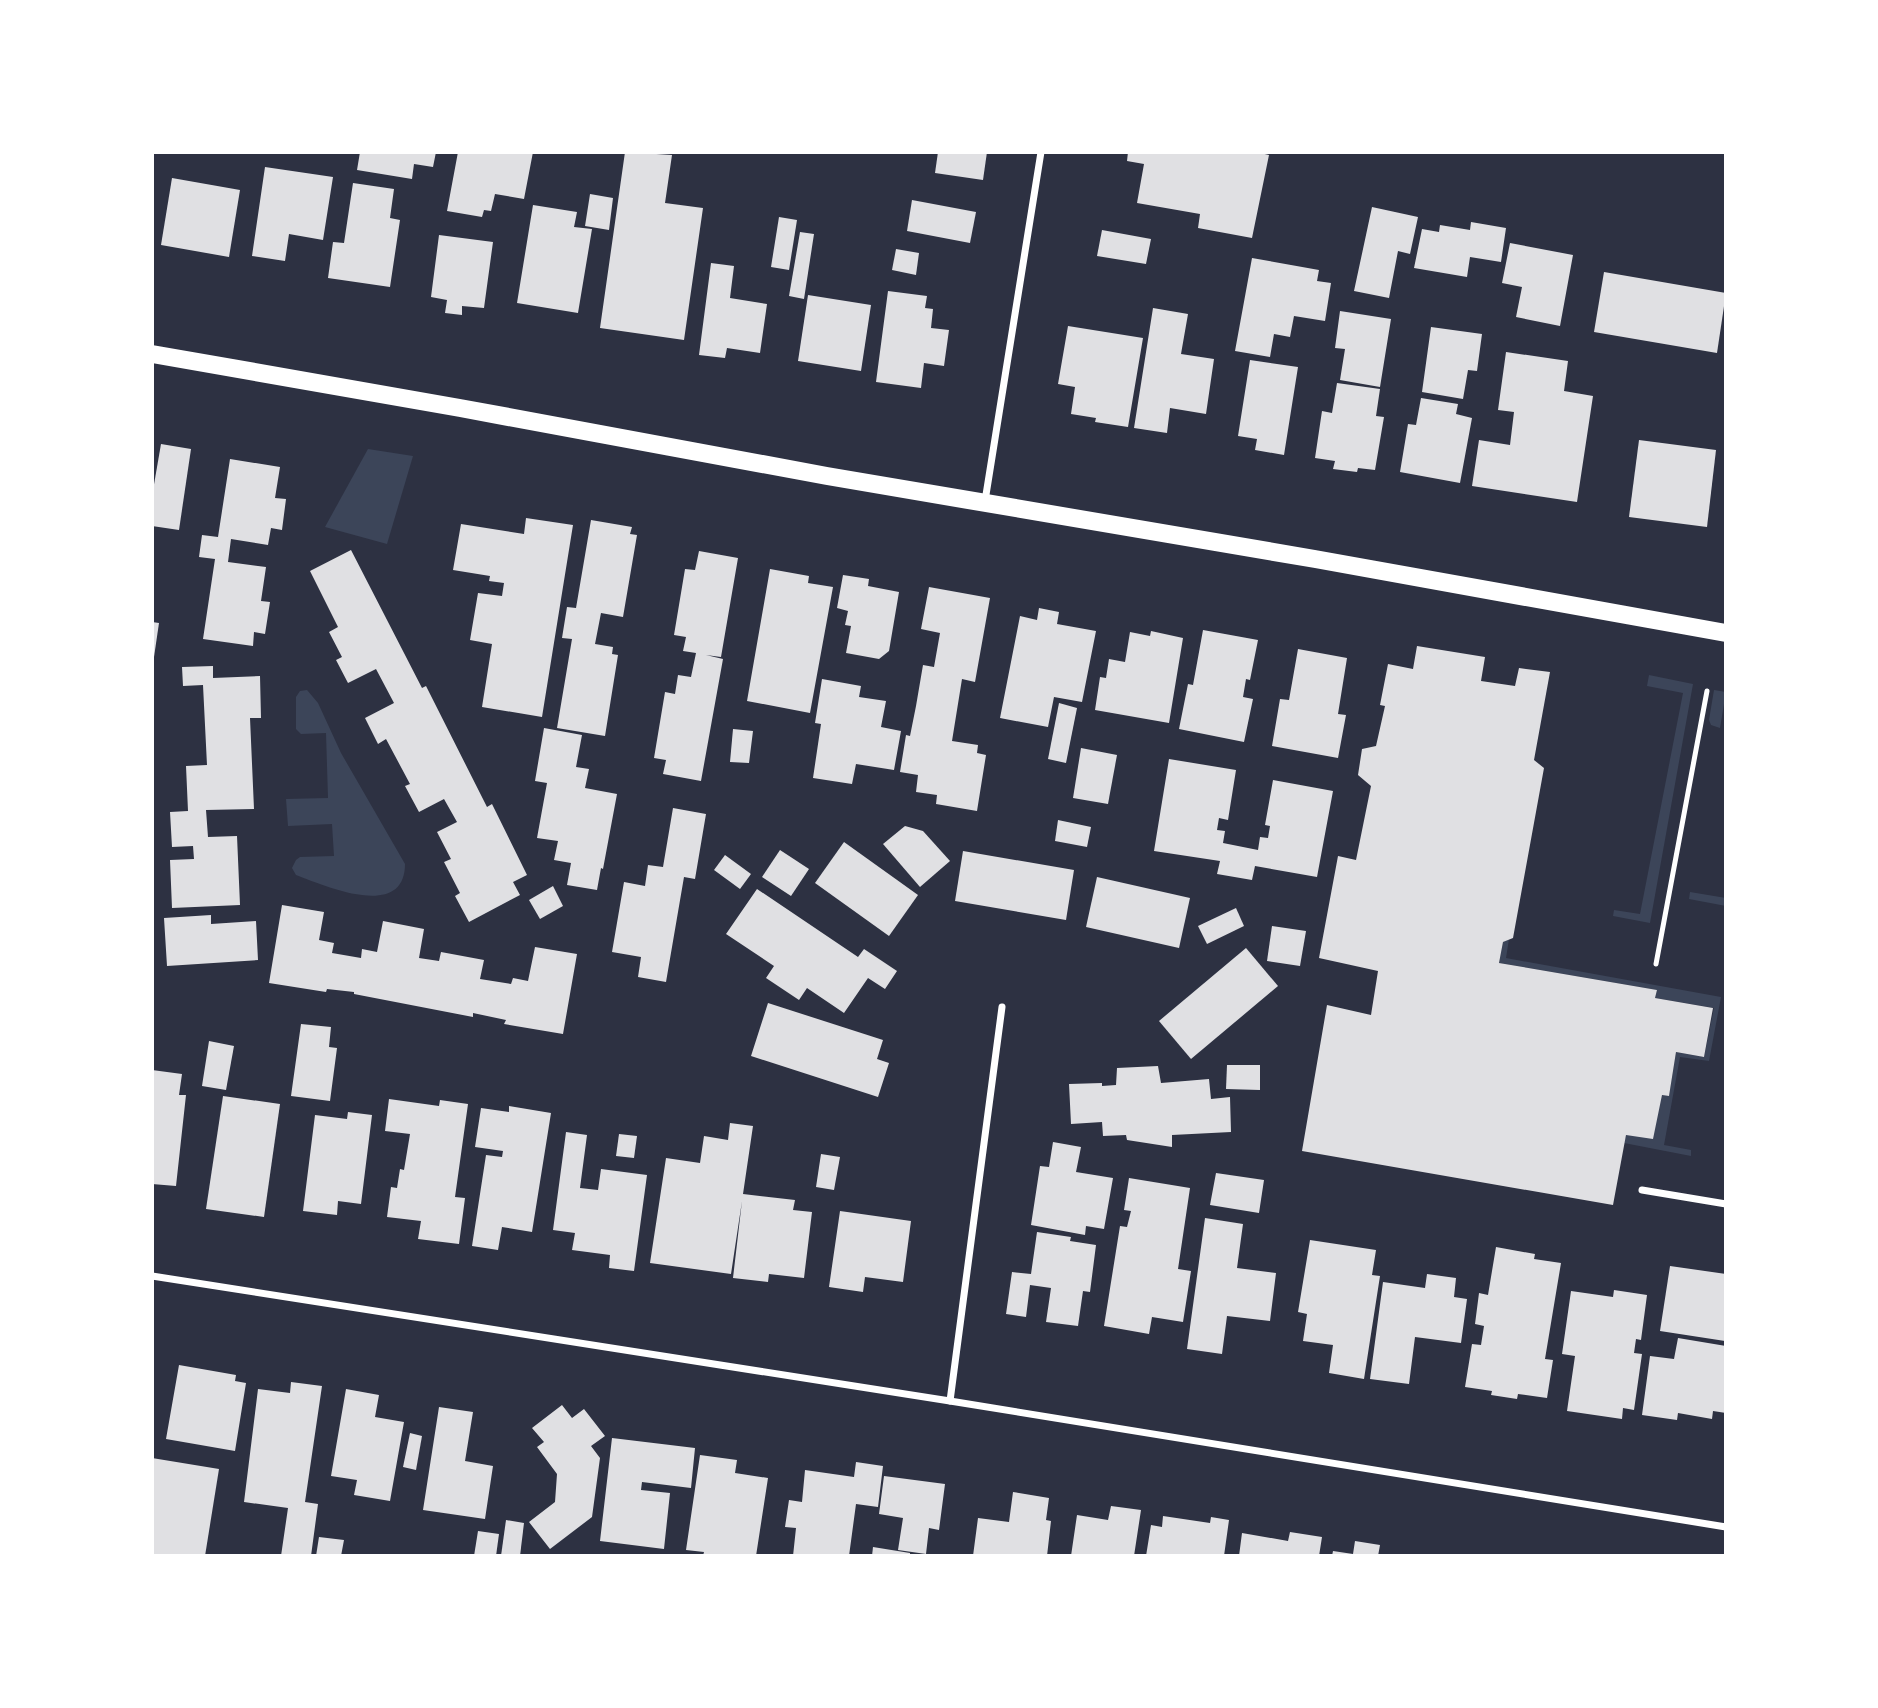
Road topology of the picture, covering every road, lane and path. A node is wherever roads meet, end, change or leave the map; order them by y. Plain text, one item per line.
1 (1041, 152) edge
2 (152, 354) edge
3 (984, 503) junction
4 (1726, 634) edge
5 (1707, 691) dead end
6 (1656, 964) dead end
7 (1002, 1007) dead end
8 (1642, 1190) dead end
9 (1726, 1204) edge
10 (152, 1276) edge
11 (950, 1401) junction
12 (1726, 1527) edge

1 - 3 street
2 - 3 main road
3 - 4 main road
5 - 6 lane
7 - 11 street
8 - 9 street
10 - 11 street
11 - 12 street

